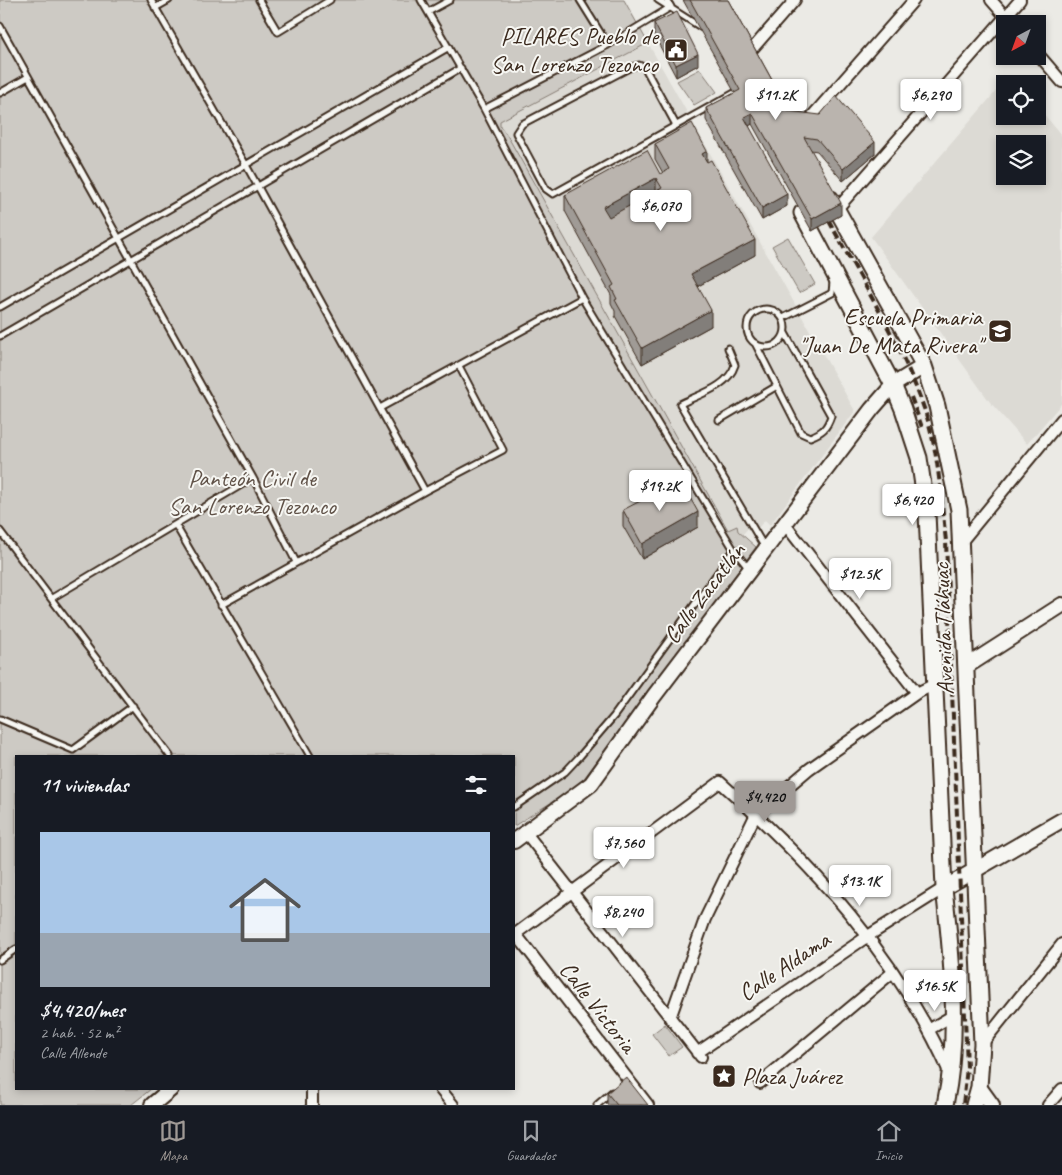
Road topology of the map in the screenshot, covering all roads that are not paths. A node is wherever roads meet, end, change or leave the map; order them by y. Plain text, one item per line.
1 (151, 0) edge
2 (169, 0) edge
3 (259, 0) edge
4 (330, 0) edge
5 (422, 0) edge
6 (450, 0) edge
7 (580, 0) edge
8 (658, 0) edge
9 (667, 0) edge
10 (687, 0) edge
11 (795, 0) edge
12 (914, 0) edge
13 (991, 0) edge
14 (1020, 0) edge
15 (671, 7) junction
16 (155, 8) junction
17 (428, 12) junction
18 (1004, 15) edge
19 (1012, 15) edge
20 (0, 26) edge
21 (703, 29) junction
22 (996, 34) edge
23 (738, 38) edge
24 (712, 44) edge
25 (608, 45) junction
26 (448, 47) junction
27 (747, 55) junction
28 (1046, 63) edge
29 (461, 68) junction
30 (756, 71) edge
31 (729, 76) edge
32 (28, 77) junction
33 (1062, 82) edge
34 (738, 91) junction
35 (0, 92) edge
36 (747, 108) edge
37 (484, 109) junction
38 (676, 125) junction
39 (801, 130) edge
40 (246, 165) junction
41 (822, 185) edge
42 (257, 187) junction
43 (797, 203) edge
44 (837, 210) junction
45 (119, 237) junction
46 (132, 259) junction
47 (833, 272) junction
48 (582, 298) junction
49 (0, 307) edge
50 (783, 318) junction
51 (785, 333) junction
52 (0, 336) edge
53 (755, 343) junction
54 (728, 348) dead end
55 (459, 366) junction
56 (924, 366) junction
57 (893, 385) junction
58 (777, 386) junction
59 (380, 408) junction
60 (1062, 419) edge
61 (719, 420) dead end
62 (253, 478) junction
63 (425, 491) junction
64 (784, 522) junction
65 (176, 526) junction
66 (0, 531) edge
67 (962, 541) junction
68 (765, 548) junction
69 (734, 550) junction
70 (296, 562) junction
71 (750, 570) junction
72 (52, 598) junction
73 (221, 605) junction
74 (1062, 606) edge
75 (967, 666) junction
76 (935, 684) junction
77 (917, 693) junction
78 (133, 706) junction
79 (0, 719) edge
80 (169, 755) edge
81 (309, 755) edge
82 (515, 806) edge
83 (756, 814) junction
84 (1062, 820) edge
85 (526, 833) junction
86 (515, 840) edge
87 (974, 872) junction
88 (944, 888) junction
89 (572, 892) junction
90 (515, 934) edge
91 (868, 936) junction
92 (1062, 944) edge
93 (15, 950) edge
94 (0, 960) edge
95 (893, 972) junction
96 (952, 1016) junction
97 (670, 1018) junction
98 (930, 1029) junction
99 (982, 1044) junction
100 (949, 1072) junction
101 (760, 1083) dead end
102 (978, 1087) junction
103 (1062, 1089) edge
104 (170, 1090) edge
105 (312, 1090) edge
106 (441, 1090) edge
107 (616, 1090) edge
108 (152, 1105) edge
109 (312, 1105) edge
110 (453, 1105) edge
111 (597, 1105) edge
112 (648, 1105) edge
113 (945, 1105) edge
114 (974, 1105) edge
115 (992, 1105) edge
116 (1048, 1105) edge

1 - 16 lane
2 - 16 lane
3 - 4 lane
5 - 17 lane
6 - 17 lane
7 - 25 lane
8 - 15 lane
9 - 15 lane
10 - 21 main road
11 - 27 street
12 - 39 street
13 - 18 street
14 - 19 street
15 - 21 lane
15 - 25 lane
16 - 40 lane
17 - 26 lane
20 - 32 lane
21 - 24 main road
22 - 44 street
23 - 27 main road
25 - 37 lane
26 - 29 lane
26 - 40 lane
27 - 30 main road
28 - 33 street
29 - 37 lane
29 - 42 lane
31 - 34 main road
32 - 35 lane
32 - 45 lane
34 - 36 main road
34 - 38 lane
37 - 48 lane
38 - 38 lane
40 - 42 lane
40 - 45 lane
41 - 44 main road, Avenida Tláhuac
42 - 46 lane
42 - 59 lane
43 - 47 main road, Avenida Tláhuac
44 - 56 main road, Avenida Tláhuac
45 - 46 lane
45 - 49 lane
46 - 52 lane
46 - 62 lane
47 - 50 lane
47 - 57 main road, Avenida Tláhuac
48 - 55 lane
48 - 69 lane
50 - 51 lane
50 - 53 lane
51 - 53 lane
51 - 58 lane
53 - 58 lane
54 - 68 lane
55 - 59 lane
55 - 63 lane
56 - 57 street, Calle Zacatlán
56 - 67 main road, Avenida Tláhuac
57 - 64 street, Calle Zacatlán
57 - 76 main road, Avenida Tláhuac
58 - 61 lane
59 - 63 lane
60 - 67 street
62 - 65 lane
62 - 70 lane
63 - 70 lane
64 - 68 street, Calle Zacatlán
64 - 77 street
65 - 72 lane
65 - 73 lane
66 - 72 lane
67 - 75 main road, Avenida Tláhuac
68 - 71 street, Calle Zacatlán
69 - 71 lane
69 - 82 lane
70 - 73 lane
71 - 85 street, Calle Zacatlán
72 - 78 lane
73 - 81 lane
74 - 75 street
75 - 87 main road, Avenida Tláhuac
76 - 77 street
76 - 88 main road, Avenida Tláhuac
77 - 83 street
78 - 79 lane
78 - 80 lane
83 - 89 street
83 - 91 street
83 - 97 street
84 - 87 street, Calle Aldama
85 - 86 street, Calle Zacatlán
85 - 89 street
87 - 88 street, Calle Aldama
87 - 99 main road, Avenida Tláhuac
88 - 91 street, Calle Aldama
88 - 96 main road, Avenida Tláhuac
89 - 90 street
89 - 97 street
90 - 112 street, Calle Victoria
91 - 95 street
91 - 97 street, Calle Aldama
92 - 99 street
93 - 94 lane
95 - 98 street
95 - 101 street
96 - 98 street
96 - 100 main road, Avenida Tláhuac
98 - 100 street
99 - 102 main road, Avenida Tláhuac
100 - 113 main road, Avenida Tláhuac
102 - 114 main road, Avenida Tláhuac
102 - 115 street
103 - 116 street
104 - 108 street
105 - 109 street
106 - 110 street
107 - 111 lane

